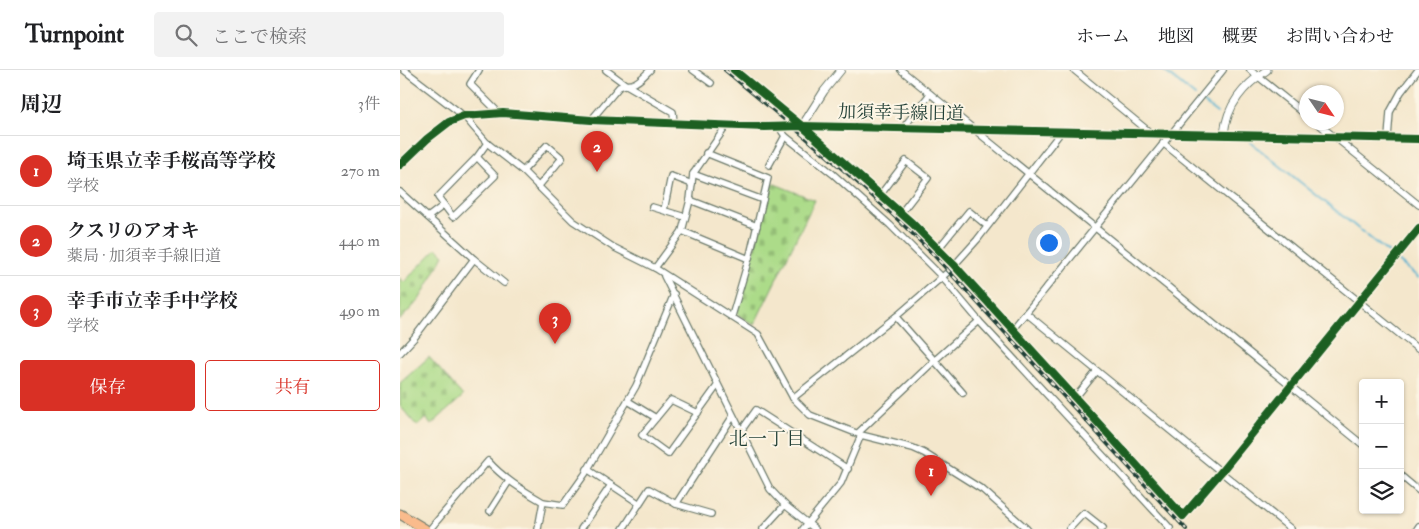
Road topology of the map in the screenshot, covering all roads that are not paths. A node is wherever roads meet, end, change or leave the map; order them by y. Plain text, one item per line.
1 (404, 70) edge
2 (479, 70) edge
3 (606, 70) edge
4 (650, 70) edge
5 (693, 70) edge
6 (734, 70) edge
7 (841, 70) edge
8 (901, 70) edge
9 (1074, 70) edge
10 (1223, 70) edge
11 (1250, 70) edge
12 (1266, 70) edge
13 (1418, 70) edge
14 (1258, 76) junction
15 (711, 83) dead end
16 (625, 84) junction
17 (930, 94) junction
18 (1299, 109) edge
19 (500, 114) junction
20 (464, 116) junction
21 (590, 120) junction
22 (674, 123) junction
23 (727, 125) junction
24 (802, 126) junction
25 (779, 127) junction
26 (903, 128) junction
27 (975, 130) junction
28 (1326, 130) edge
29 (1061, 132) junction
30 (1173, 133) junction
31 (1152, 134) junction
32 (1224, 134) junction
33 (785, 136) junction
34 (1334, 137) junction
35 (1388, 138) junction
36 (1419, 139) edge
37 (1163, 143) junction
38 (487, 144) junction
39 (706, 153) junction
40 (477, 156) junction
41 (400, 165) edge
42 (769, 165) dead end
43 (522, 171) junction
44 (1028, 173) junction
45 (693, 174) junction
46 (692, 184) junction
47 (538, 187) junction
48 (401, 194) edge
49 (881, 194) junction
50 (690, 200) junction
51 (762, 200) junction
52 (444, 205) junction
53 (1419, 205) edge
54 (652, 206) dead end
55 (664, 210) junction
56 (901, 213) junction
57 (428, 216) junction
58 (686, 217) junction
59 (757, 226) junction
60 (987, 226) junction
61 (1094, 228) junction
62 (1419, 228) edge
63 (682, 230) junction
64 (938, 249) junction
65 (474, 259) junction
66 (749, 259) junction
67 (954, 265) junction
68 (655, 268) junction
69 (663, 274) junction
70 (942, 277) junction
71 (504, 283) dead end
72 (674, 294) junction
73 (1359, 301) junction
74 (1026, 312) junction
75 (732, 316) junction
76 (896, 317) junction
77 (979, 321) junction
78 (1012, 330) junction
79 (1419, 350) edge
80 (400, 353) edge
81 (934, 361) junction
82 (1097, 371) junction
83 (717, 386) junction
84 (1290, 386) junction
85 (963, 393) dead end
86 (793, 398) junction
87 (1075, 398) junction
88 (628, 400) junction
89 (698, 413) junction
90 (733, 416) junction
91 (656, 418) junction
92 (740, 432) junction
93 (860, 434) junction
94 (1359, 442) edge
95 (587, 469) junction
96 (848, 469) junction
97 (1221, 472) junction
98 (1404, 478) edge
99 (509, 481) junction
100 (611, 485) junction
101 (1419, 490) edge
102 (543, 502) junction
103 (640, 504) junction
104 (676, 504) junction
105 (785, 505) junction
106 (490, 511) dead end
107 (400, 514) edge
108 (711, 514) dead end
109 (808, 524) junction
110 (425, 529) edge
111 (430, 529) edge
112 (538, 529) edge
113 (581, 529) edge
114 (623, 529) edge
115 (763, 529) edge
116 (803, 529) edge
117 (814, 529) edge
118 (1026, 529) edge
119 (1069, 529) edge
120 (1102, 529) edge
121 (1169, 529) edge
122 (1291, 529) edge

1 - 20 street
2 - 19 street
3 - 16 street
4 - 16 street
5 - 15 street
6 - 24 street
7 - 24 street
8 - 17 street
9 - 31 street
10 - 30 street
11 - 14 street
12 - 14 street
13 - 35 street
14 - 18 street
14 - 32 street
16 - 21 street
16 - 22 street
17 - 26 street
17 - 27 street
19 - 20 street, 加須幸手線旧道
19 - 21 street, 加須幸手線旧道
20 - 38 street
20 - 41 street, 加須幸手線旧道
21 - 22 street, 加須幸手線旧道
22 - 23 street, 加須幸手線旧道
23 - 25 street, 加須幸手線旧道
23 - 39 street
24 - 25 street, 加須幸手線旧道
24 - 26 street, 加須幸手線旧道
24 - 49 street
25 - 33 street
26 - 27 street, 加須幸手線旧道
27 - 29 street, 加須幸手線旧道
27 - 44 street
28 - 34 street
29 - 31 street, 加須幸手線旧道
29 - 44 street
30 - 31 street, 加須幸手線旧道
30 - 32 street, 加須幸手線旧道
30 - 37 street
32 - 34 street, 加須幸手線旧道
33 - 42 street
33 - 70 street
34 - 35 street, 加須幸手線旧道
34 - 53 street
35 - 36 street, 加須幸手線旧道
37 - 61 street
37 - 73 street
38 - 40 street
38 - 43 street
39 - 45 street
39 - 51 street
40 - 52 street
40 - 52 street
43 - 47 street
43 - 47 street
44 - 60 street
44 - 61 street
45 - 46 street
45 - 51 street
46 - 50 street
46 - 55 street
47 - 68 street
48 - 57 street
49 - 56 street
49 - 56 street
50 - 58 street
50 - 59 street
51 - 59 street
52 - 57 street
54 - 55 street
55 - 58 street
56 - 64 street
57 - 65 street
58 - 63 street
59 - 66 street
60 - 64 street
60 - 67 street
61 - 74 street
61 - 84 street
62 - 73 street
63 - 66 street
63 - 68 street
64 - 67 street
65 - 71 street
65 - 80 street
66 - 75 street
67 - 70 street
67 - 78 street
68 - 69 street
69 - 72 street
69 - 75 street
70 - 76 street
70 - 77 street
72 - 83 street
72 - 88 street
73 - 79 street
73 - 84 street
74 - 78 street
74 - 82 street
75 - 86 street
76 - 81 street
76 - 86 street
77 - 81 street
77 - 121 street
78 - 87 street
81 - 85 street
81 - 93 street
82 - 87 street
82 - 97 street
83 - 89 street
83 - 90 street
84 - 94 street
84 - 97 street
86 - 93 street
87 - 97 street
88 - 91 street
88 - 95 street
89 - 91 street
89 - 91 street
90 - 92 street
90 - 104 street
92 - 96 street
92 - 105 street
93 - 96 street
93 - 118 street
95 - 100 street
95 - 102 street
96 - 109 street
97 - 122 street
98 - 101 street
99 - 102 street
99 - 106 street
99 - 111 street
100 - 103 street
100 - 113 street
102 - 112 street
103 - 104 street
103 - 114 street
104 - 108 street
105 - 109 street
105 - 115 street
107 - 110 main road
109 - 116 street
109 - 117 street
119 - 120 street

